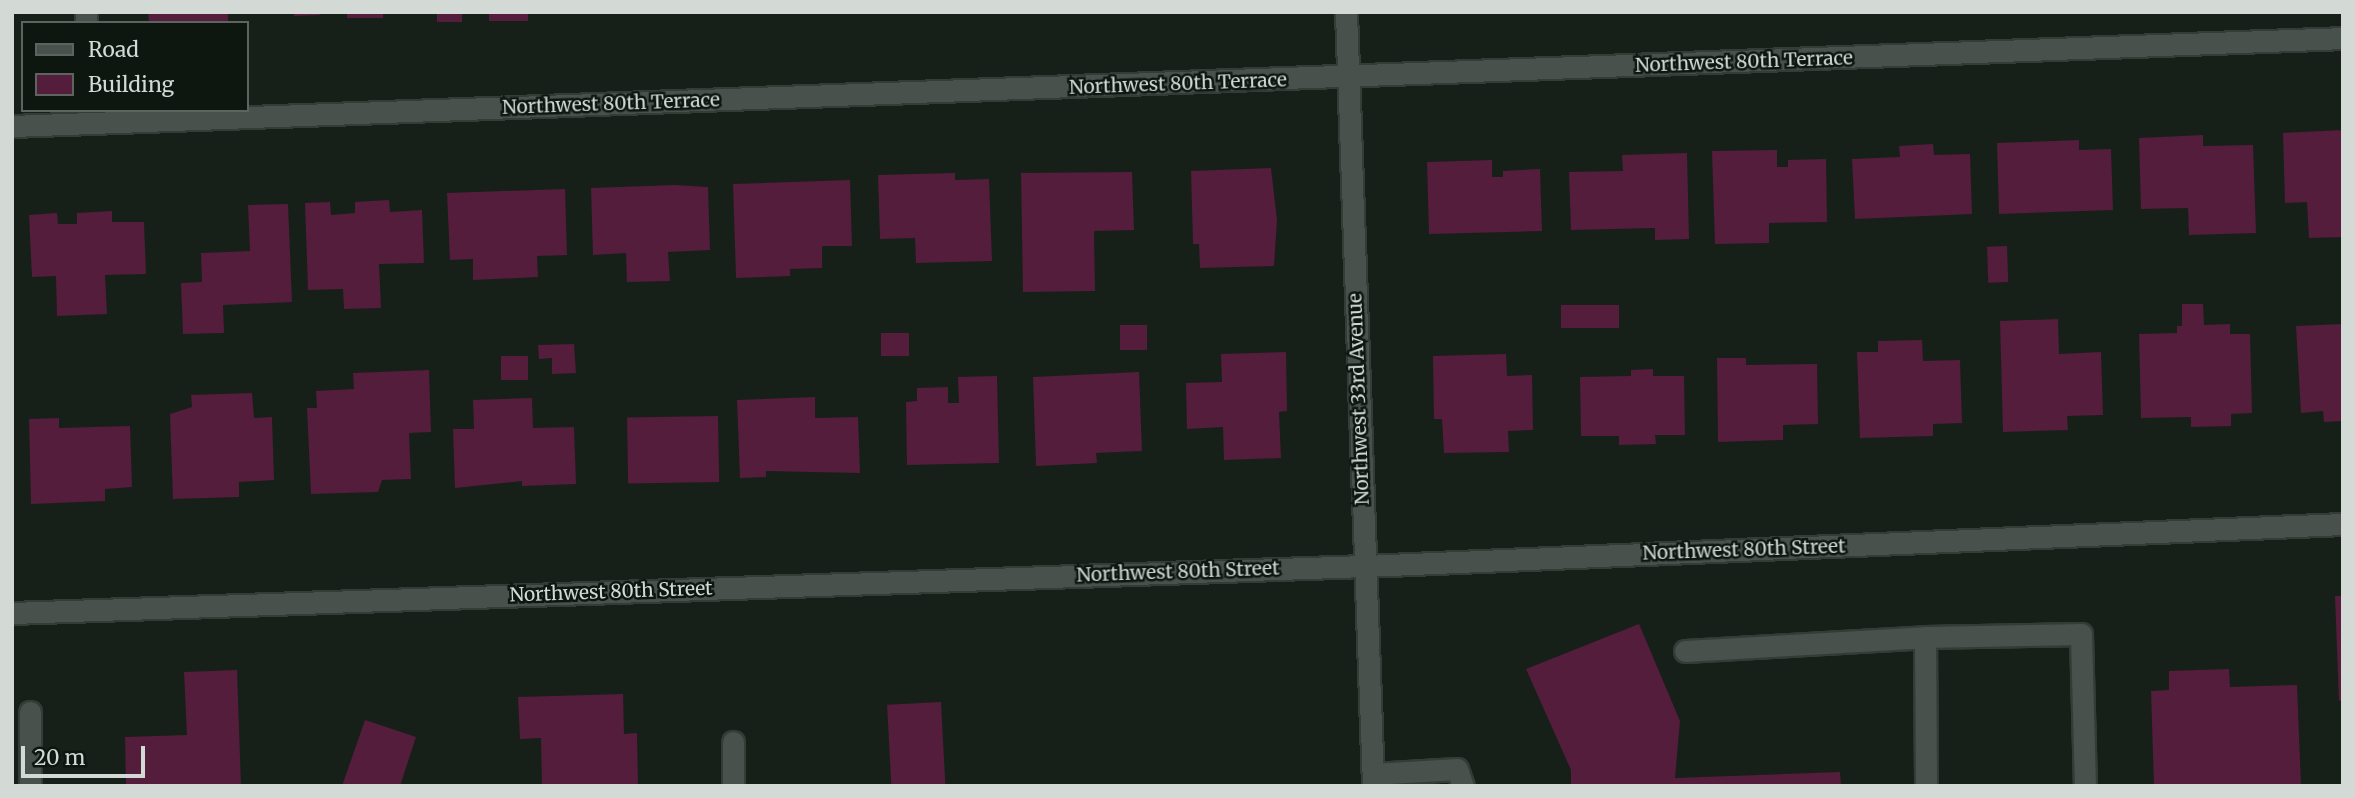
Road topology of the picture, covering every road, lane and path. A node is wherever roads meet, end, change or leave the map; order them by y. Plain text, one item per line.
1 (1346, 12) edge
2 (2343, 38) edge
3 (1348, 78) junction
4 (92, 117) edge
5 (12, 126) edge
6 (2343, 524) edge
7 (1365, 566) junction
8 (12, 613) edge
9 (1925, 637) junction
10 (1685, 651) dead end
11 (30, 712) dead end
12 (733, 742) dead end
13 (1373, 780) edge
14 (30, 786) edge
15 (733, 786) edge
16 (1463, 786) edge
17 (1926, 786) edge
18 (2085, 786) edge

1 - 3 street, Northwest 33rd Avenue
2 - 3 street, Northwest 80th Terrace
3 - 4 street, Northwest 80th Terrace
3 - 7 street, Northwest 33rd Avenue
4 - 5 street, Northwest 80th Terrace
6 - 7 street, Northwest 80th Street
7 - 8 street, Northwest 80th Street
7 - 13 street, Northwest 33rd Avenue
9 - 10 street
9 - 17 street
9 - 18 street
11 - 14 street
12 - 15 street
13 - 16 street

